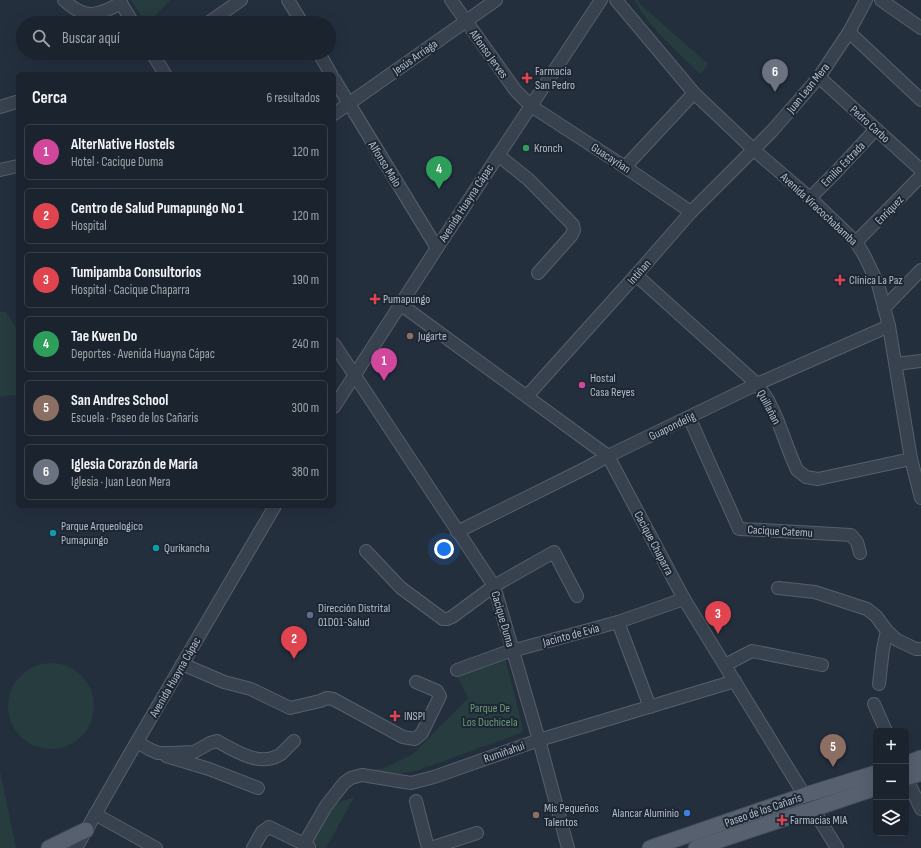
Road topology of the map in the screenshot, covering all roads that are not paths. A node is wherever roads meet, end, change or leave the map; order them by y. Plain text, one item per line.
1 (64, 0) edge
2 (241, 0) edge
3 (288, 0) edge
4 (451, 0) edge
5 (496, 0) edge
6 (601, 0) edge
7 (616, 0) edge
8 (866, 0) edge
9 (880, 0) edge
10 (120, 1) edge
11 (129, 16) edge
12 (218, 16) edge
13 (298, 16) edge
14 (466, 21) junction
15 (921, 28) edge
16 (849, 32) junction
17 (160, 60) edge
18 (323, 60) edge
19 (164, 72) edge
20 (330, 72) edge
21 (819, 77) junction
22 (336, 83) edge
23 (694, 93) junction
24 (921, 100) edge
25 (16, 102) dead end
26 (348, 104) junction
27 (531, 106) junction
28 (0, 108) edge
29 (336, 113) edge
30 (876, 130) junction
31 (754, 150) junction
32 (498, 155) junction
33 (16, 166) edge
34 (625, 167) junction
35 (0, 170) edge
36 (921, 170) edge
37 (921, 176) edge
38 (810, 198) junction
39 (691, 212) junction
40 (856, 242) junction
41 (437, 248) junction
42 (921, 270) edge
43 (538, 273) dead end
44 (636, 275) junction
45 (400, 304) junction
46 (884, 308) junction
47 (889, 326) junction
48 (336, 347) edge
49 (921, 362) edge
50 (896, 364) junction
51 (354, 375) junction
52 (757, 384) junction
53 (527, 396) junction
54 (336, 404) edge
55 (689, 417) junction
56 (608, 456) junction
57 (911, 459) junction
58 (921, 498) edge
59 (274, 508) edge
60 (458, 532) junction
61 (366, 551) dead end
62 (860, 553) dead end
63 (494, 586) junction
64 (778, 588) dead end
65 (577, 596) dead end
66 (684, 599) junction
67 (618, 622) junction
68 (887, 631) junction
69 (921, 649) edge
70 (512, 651) junction
71 (182, 664) junction
72 (725, 665) junction
73 (822, 665) dead end
74 (457, 670) dead end
75 (735, 681) junction
76 (416, 682) dead end
77 (879, 684) dead end
78 (874, 704) dead end
79 (650, 707) junction
80 (885, 728) edge
81 (539, 740) junction
82 (294, 741) dead end
83 (137, 742) junction
84 (158, 753) junction
85 (921, 758) edge
86 (909, 763) edge
87 (921, 773) edge
88 (873, 774) edge
89 (909, 777) edge
90 (909, 784) edge
91 (258, 788) dead end
92 (873, 789) edge
93 (805, 795) junction
94 (416, 801) dead end
95 (814, 809) junction
96 (921, 809) edge
97 (95, 814) junction
98 (708, 828) junction
99 (86, 830) junction
100 (477, 833) dead end
101 (307, 846) edge
102 (712, 846) edge
103 (49, 848) edge
104 (76, 848) edge
105 (156, 848) edge
106 (253, 848) edge
107 (430, 848) edge
108 (568, 848) edge
109 (650, 848) edge
110 (696, 848) edge
111 (838, 848) edge

1 - 10 street
2 - 12 street
3 - 13 street
4 - 14 street, Alfonso Jerves
5 - 14 street, Jesús Arriaga
6 - 27 street, Avenida Huayna Cápac
7 - 23 street, Avenida Viracochabamba
8 - 16 street, Juan Leon Mera
9 - 15 street
10 - 11 street
14 - 26 street, Jesús Arriaga
14 - 27 street, Alfonso Jerves
16 - 21 street, Juan Leon Mera
16 - 24 street
17 - 19 street
18 - 20 street
21 - 30 street, Pedro Carbo
21 - 31 street, Juan Leon Mera
22 - 26 street, Alfonso Malo
23 - 31 street, Avenida Viracochabamba
23 - 34 street
25 - 28 street
26 - 29 street, Jesús Arriaga
26 - 41 street, Alfonso Malo
27 - 32 street, Avenida Huayna Cápac
27 - 34 street, Guacayñan
30 - 36 street, Pedro Carbo
30 - 38 street, Emilio Estrada
31 - 38 street, Avenida Viracochabamba
31 - 39 street, Intiñan
32 - 41 street, Avenida Huayna Cápac
32 - 43 street
33 - 35 street
34 - 39 street, Guacayñan
37 - 40 street, Enriquez
38 - 40 street, Avenida Viracochabamba
39 - 44 street, Intiñan
40 - 46 street, Avenida Viracochabamba
41 - 45 street, Avenida Huayna Cápac
42 - 46 street
44 - 52 street, Quillañan
44 - 53 street, Intiñan
45 - 51 street, Avenida Huayna Cápac
45 - 53 street, Cacique Chaparra
46 - 47 street, Avenida Viracochabamba
47 - 50 street, Avenida Viracochabamba
47 - 52 street, Guapondelig
48 - 51 street, Cacique Duma
49 - 50 street
50 - 57 street, Avenida Viracochabamba
51 - 54 street, Avenida Huayna Cápac
51 - 60 street, Cacique Duma
52 - 55 street, Guapondelig
52 - 57 street, Quillañan
53 - 56 street, Cacique Chaparra
55 - 56 street, Guapondelig
55 - 62 street, Cacique Catemu
56 - 60 street, Guapondelig
56 - 66 street, Cacique Chaparra
57 - 58 street, Avenida Viracochabamba
59 - 71 street, Avenida Huayna Cápac
60 - 63 street, Cacique Duma
61 - 63 street
63 - 65 street
63 - 70 street, Cacique Duma
64 - 68 street
66 - 67 street, Jacinto de Evia
66 - 72 street, Cacique Chaparra
67 - 70 street, Jacinto de Evia
67 - 79 street
68 - 69 street
68 - 77 street
70 - 74 street, Jacinto de Evia
70 - 81 street, Cacique Duma
71 - 76 street
71 - 83 street, Avenida Huayna Cápac
72 - 73 street
72 - 75 street, Cacique Chaparra
75 - 79 street, Rumiñahui
75 - 93 street, Cacique Chaparra
78 - 80 street
79 - 81 street, Rumiñahui
81 - 101 street, Rumiñahui
81 - 108 street, Cacique Duma
82 - 84 street
83 - 84 street
83 - 97 street, Avenida Huayna Cápac
84 - 91 street
85 - 86 main road
87 - 89 main road
88 - 93 main road, Paseo de los Cañaris
90 - 96 street
92 - 95 main road, Paseo de los Cañaris
93 - 95 street, Cacique Chaparra
93 - 98 main road, Paseo de los Cañaris
94 - 107 street
95 - 102 main road, Paseo de los Cañaris
95 - 111 street, Cacique Chaparra
97 - 99 street, Avenida Huayna Cápac
97 - 105 street
98 - 102 street
98 - 109 main road, Paseo de los Cañaris
99 - 103 main road
99 - 104 street, Avenida Huayna Cápac
100 - 107 street
101 - 106 street
102 - 110 main road, Paseo de los Cañaris

